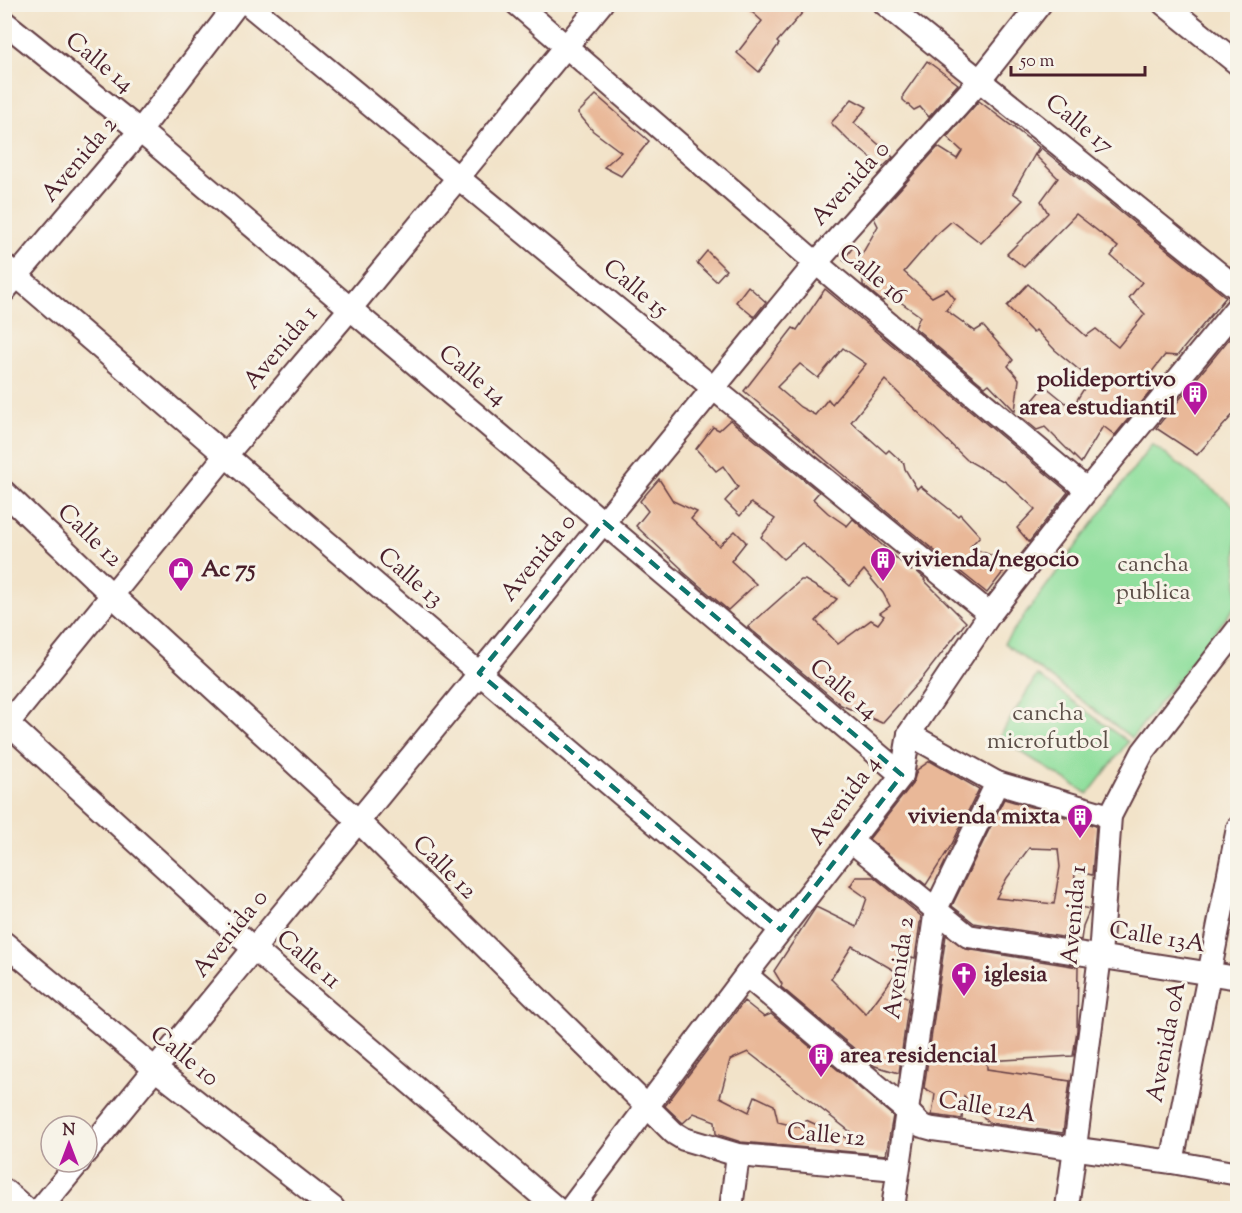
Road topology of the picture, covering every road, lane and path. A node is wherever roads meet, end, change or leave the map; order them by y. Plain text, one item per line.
1 (237, 4) edge
2 (248, 4) edge
3 (517, 4) edge
4 (601, 4) edge
5 (885, 4) edge
6 (1040, 4) edge
7 (1164, 4) edge
8 (4, 22) edge
9 (566, 47) junction
10 (1238, 64) edge
11 (980, 80) junction
12 (140, 131) junction
13 (458, 178) junction
14 (816, 263) junction
15 (9, 278) edge
16 (1238, 289) edge
17 (1238, 306) edge
18 (350, 309) junction
19 (713, 388) junction
20 (226, 455) junction
21 (1087, 490) junction
22 (4, 492) edge
23 (604, 522) junction
24 (113, 596) junction
25 (990, 614) junction
26 (1237, 629) edge
27 (479, 674) junction
28 (6, 724) edge
29 (909, 734) junction
30 (902, 775) junction
31 (997, 783) junction
32 (1110, 816) junction
33 (358, 821) junction
34 (1237, 828) edge
35 (851, 841) junction
36 (936, 909) junction
37 (781, 930) junction
38 (4, 943) edge
39 (254, 949) junction
40 (1100, 957) junction
41 (1208, 973) junction
42 (746, 975) junction
43 (1238, 978) edge
44 (155, 1069) junction
45 (647, 1106) junction
46 (907, 1111) junction
47 (99, 1137) edge
48 (1074, 1148) junction
49 (738, 1155) junction
50 (1172, 1162) junction
51 (897, 1169) junction
52 (69, 1174) edge
53 (1238, 1174) edge
54 (4, 1190) edge
55 (25, 1209) edge
56 (41, 1209) edge
57 (333, 1209) edge
58 (556, 1209) edge
59 (571, 1209) edge
60 (730, 1209) edge
61 (893, 1209) edge
62 (1067, 1209) edge

1 - 12 street, Avenida 2
2 - 13 street, Calle 15
3 - 9 street, Calle 16
4 - 9 street, Avenida 1
5 - 11 street, Calle 17
6 - 11 street, Avenida 0
7 - 10 street
8 - 12 street, Calle 14
9 - 13 street, Avenida 1
9 - 14 street, Calle 16
11 - 14 street, Avenida 0
11 - 16 street, Calle 17
12 - 15 street, Avenida 2
12 - 18 street, Calle 14
13 - 18 street, Avenida 1
13 - 19 street, Calle 15
14 - 19 street, Avenida 0
14 - 21 street, Calle 16
15 - 20 street, Calle 13
17 - 21 street, Avenida 4
18 - 20 street, Avenida 1
18 - 23 street, Calle 14
19 - 23 street, Avenida 0
19 - 25 street, Calle 15
20 - 24 street, Avenida 1
20 - 27 street, Calle 13
21 - 25 street, Avenida 4
22 - 24 street, Calle 12
23 - 27 street, Avenida 0
23 - 30 street, Calle 14
24 - 28 street, Avenida 1
24 - 33 street, Calle 12
25 - 29 street, Avenida 4
26 - 32 street, Avenida 1
27 - 33 street, Avenida 0
27 - 37 street, Calle 13
28 - 39 street, Calle 11
29 - 30 street, Avenida 4
29 - 31 street
30 - 35 street, Avenida 4
31 - 32 street
31 - 36 street, Avenida 2
32 - 40 street, Avenida 1
33 - 39 street, Avenida 0
33 - 45 street, Calle 12
34 - 41 street, Avenida 0A
35 - 36 street, Calle 13A
35 - 37 street, Avenida 4
36 - 40 street, Calle 13A
36 - 46 street, Avenida 2
37 - 42 street, Avenida 4
38 - 44 street, Calle 10
39 - 44 street, Avenida 0
39 - 58 street, Calle 11
40 - 41 street, Calle 13A
40 - 48 street, Avenida 1
41 - 43 street, Calle 13A
41 - 50 street, Avenida 0A
42 - 45 street, Avenida 4
42 - 46 street, Calle 12A
44 - 47 street, Avenida 0
44 - 57 street, Calle 10
45 - 49 street, Calle 12
45 - 59 street, Avenida 4
46 - 48 street, Calle 12A
46 - 51 street, Avenida 2
48 - 50 street, Calle 12A
48 - 62 street, Avenida 1
49 - 51 street, Calle 12
49 - 60 street
50 - 53 street, Calle 12A
51 - 61 street, Avenida 2
52 - 56 street
54 - 55 street

